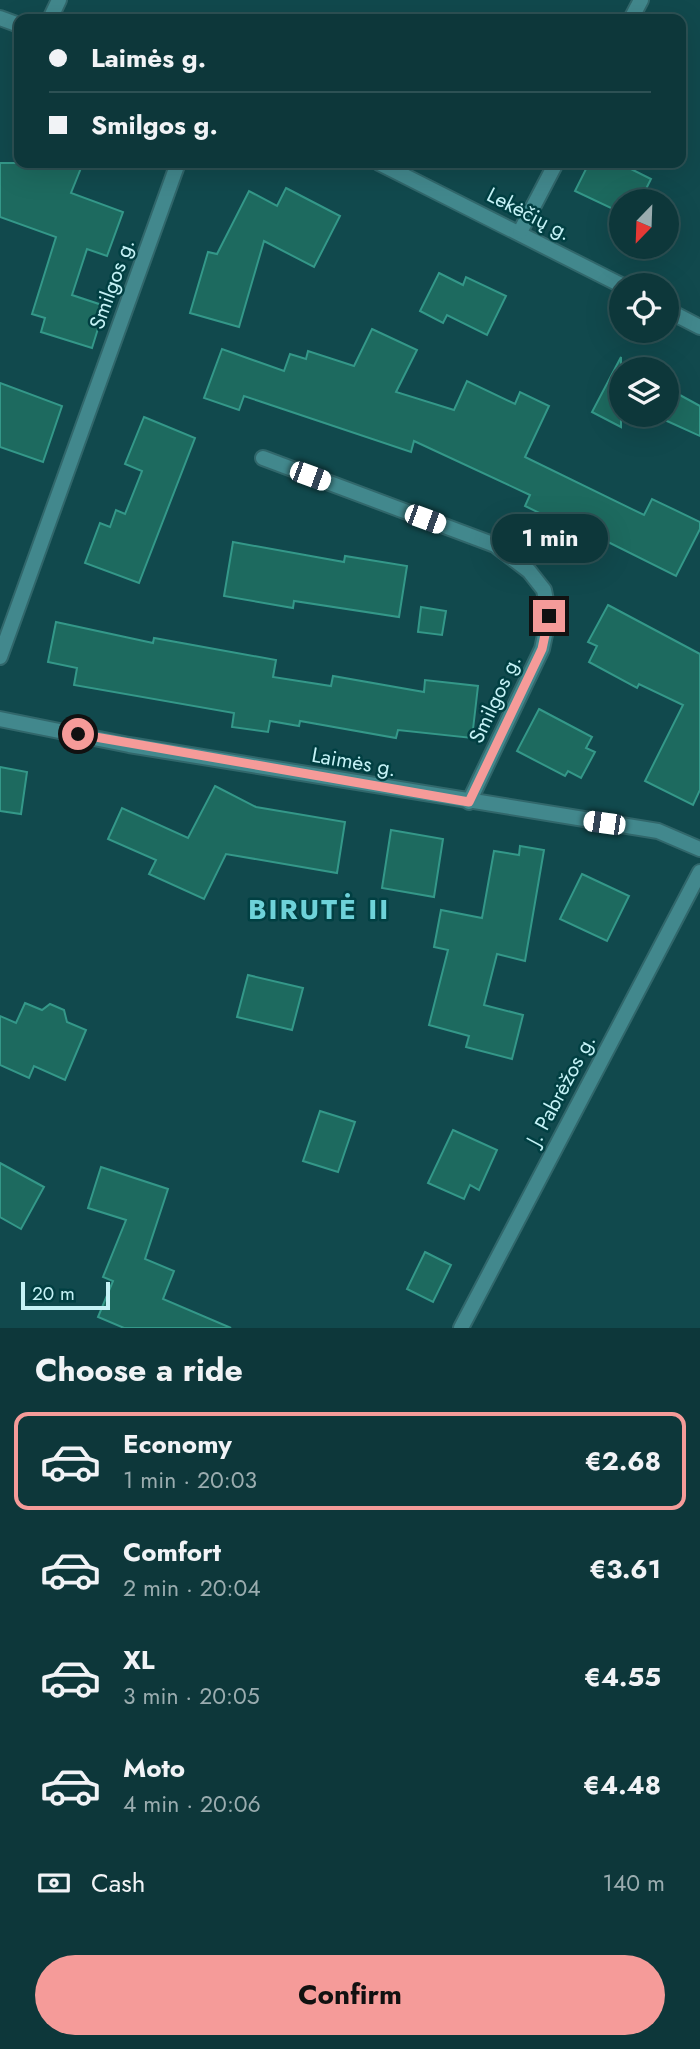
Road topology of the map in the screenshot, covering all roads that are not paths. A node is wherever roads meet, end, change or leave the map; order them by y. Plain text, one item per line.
1 (176, 168) edge
2 (389, 168) edge
3 (553, 168) edge
4 (520, 232) junction
5 (609, 279) edge
6 (679, 316) edge
7 (700, 327) edge
8 (263, 458) dead end
9 (0, 657) edge
10 (0, 719) edge
11 (469, 802) junction
12 (700, 849) edge
13 (700, 872) edge
14 (461, 1328) edge

1 - 9 street, Smilgos g.
2 - 4 street, Lekėčių g.
3 - 4 street
4 - 5 street, Lekėčių g.
6 - 7 street
8 - 11 street, Smilgos g.
10 - 11 street, Laimės g.
11 - 12 street, Laimės g.
13 - 14 street, J. Pabrėžos g.

